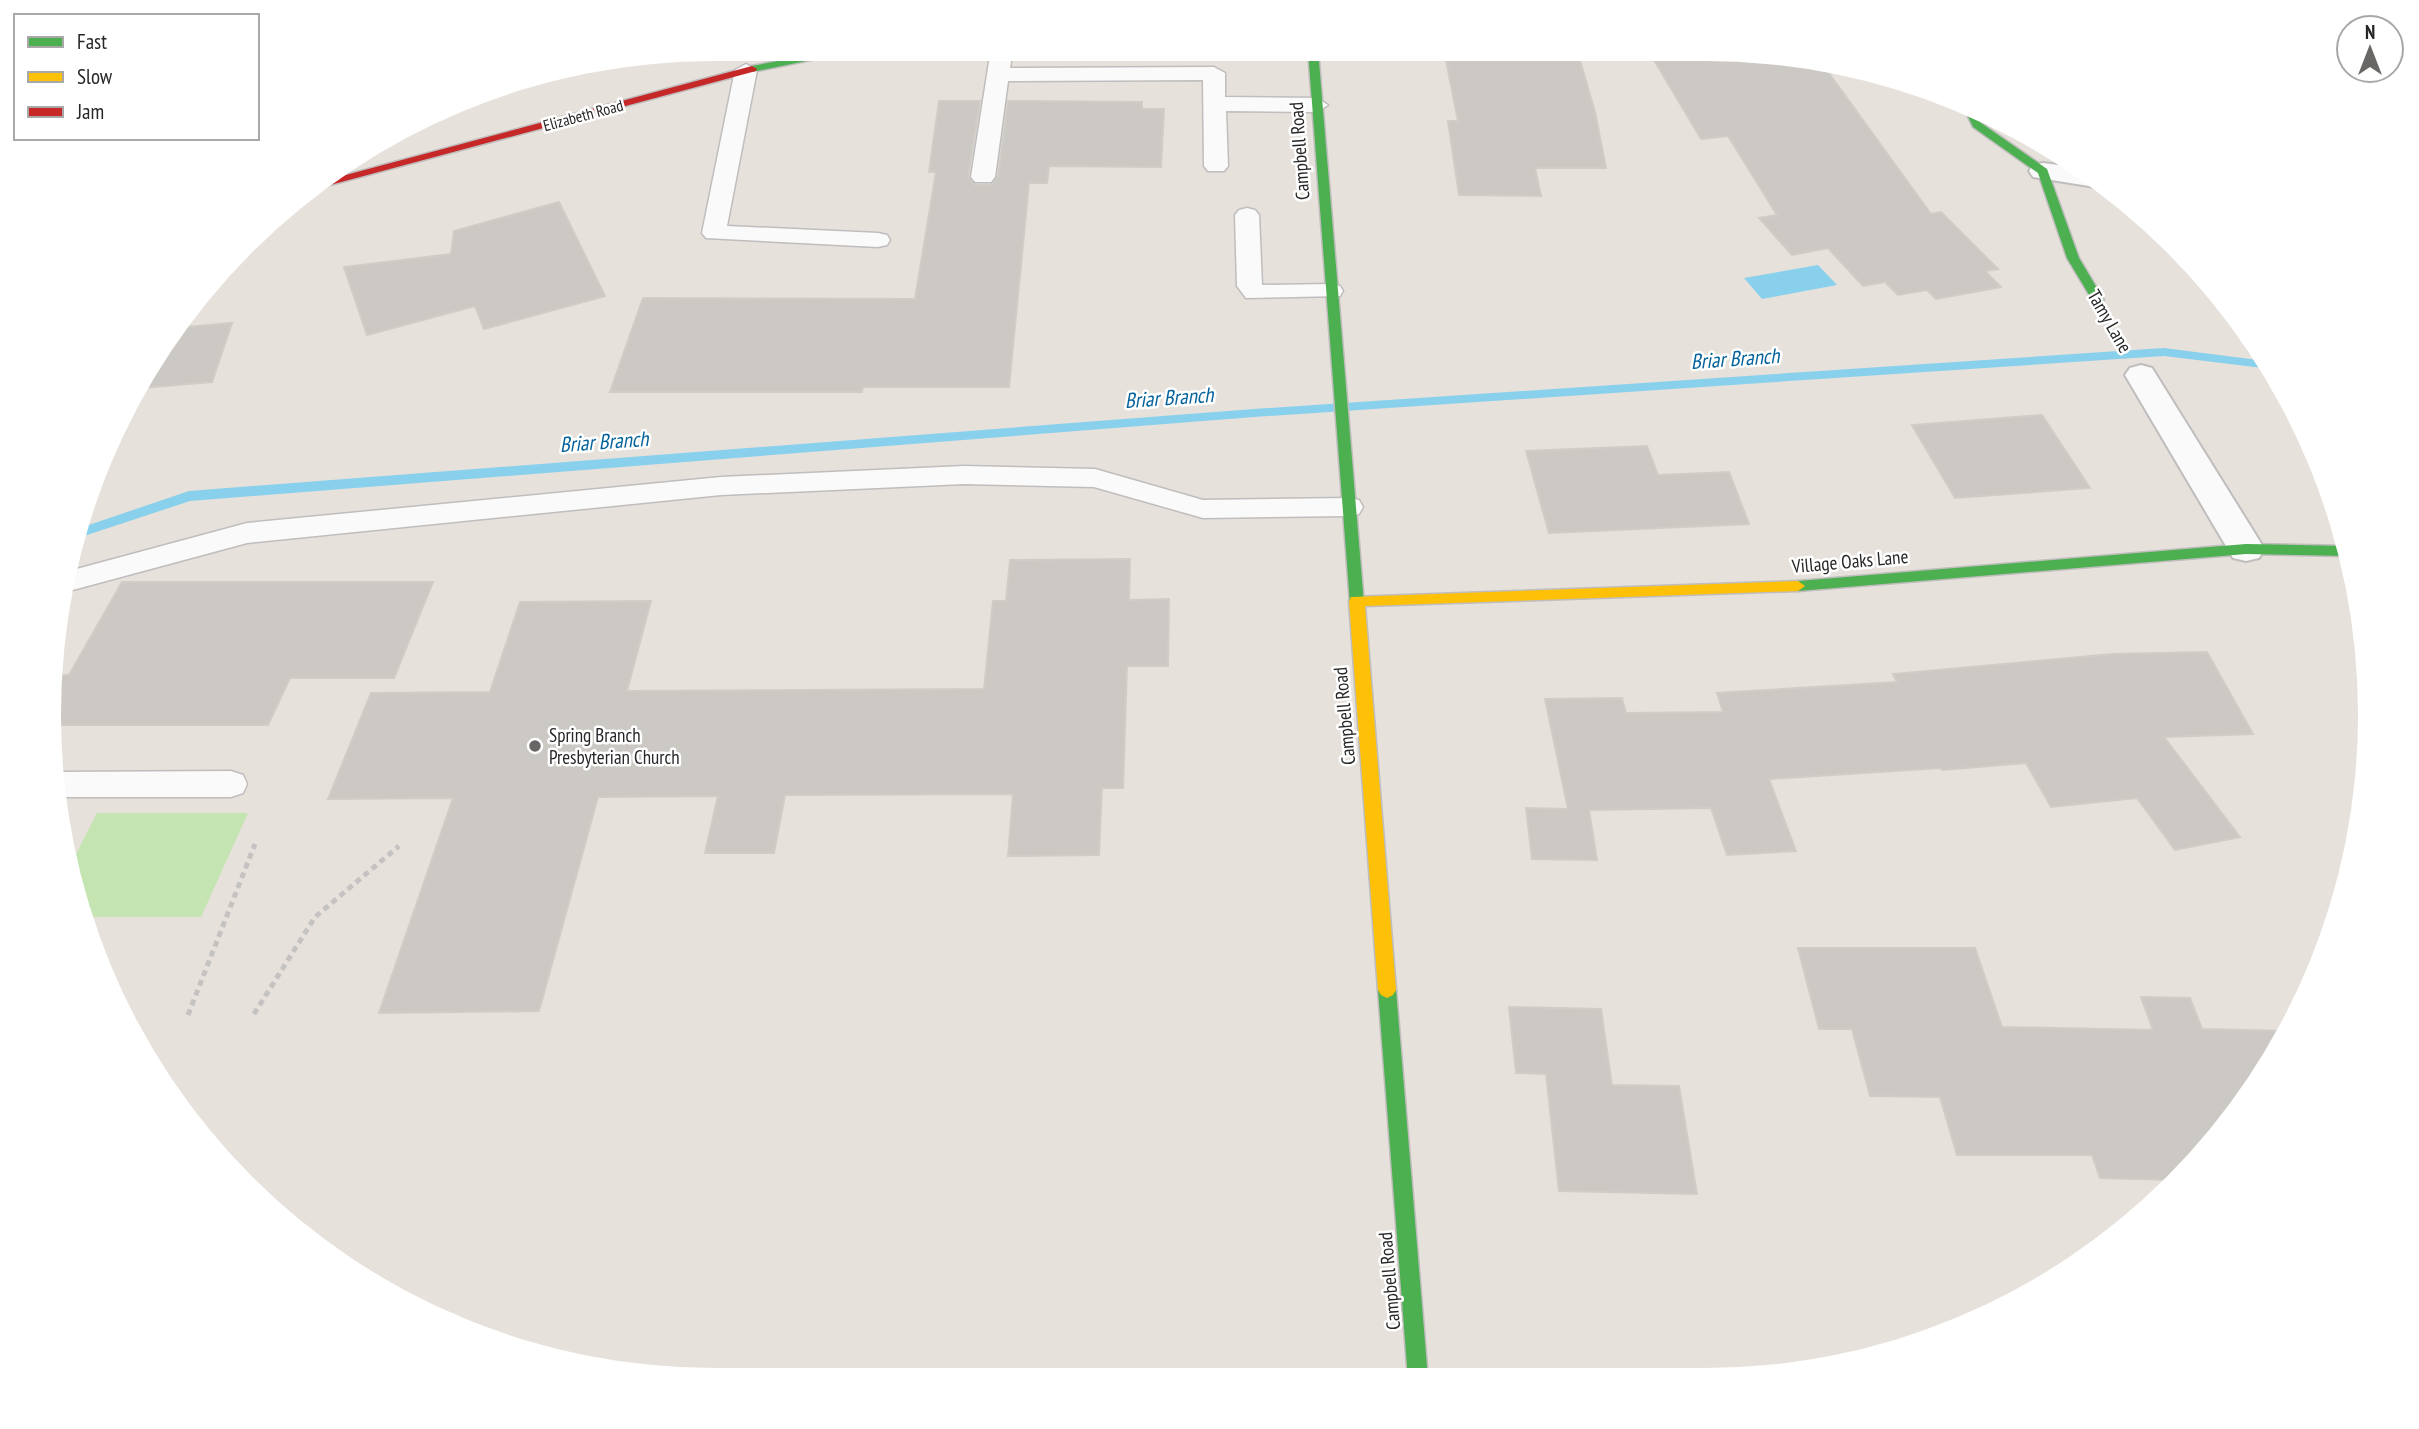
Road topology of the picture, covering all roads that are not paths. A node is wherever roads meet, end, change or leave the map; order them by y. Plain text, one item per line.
1 (795, 61) edge
2 (1000, 61) edge
3 (1314, 61) edge
4 (746, 70) junction
5 (998, 75) junction
6 (1215, 104) junction
7 (1317, 105) junction
8 (1974, 120) edge
9 (1216, 166) dead end
10 (2043, 171) junction
11 (2073, 175) edge
12 (983, 177) dead end
13 (339, 180) edge
14 (1247, 215) dead end
15 (878, 240) dead end
16 (1331, 291) junction
17 (2098, 300) dead end
18 (2141, 375) dead end
19 (1349, 508) junction
20 (2246, 550) junction
21 (2336, 551) edge
22 (76, 580) edge
23 (1356, 601) junction
24 (231, 784) dead end
25 (66, 785) edge
26 (1417, 1368) edge

1 - 4 street, Elizabeth Road
2 - 5 lane
3 - 7 street, Campbell Road
4 - 13 street, Elizabeth Road
4 - 15 lane
5 - 6 lane
5 - 12 lane
6 - 7 lane
6 - 9 lane
7 - 16 street, Campbell Road
8 - 10 street
10 - 11 street
10 - 17 street, Tamy Lane
14 - 16 lane
16 - 19 street, Campbell Road
18 - 20 street, Tamy Lane
19 - 22 lane
19 - 23 street, Campbell Road
20 - 21 street, Village Oaks Lane
20 - 23 street, Village Oaks Lane
23 - 26 street, Campbell Road
24 - 25 lane

